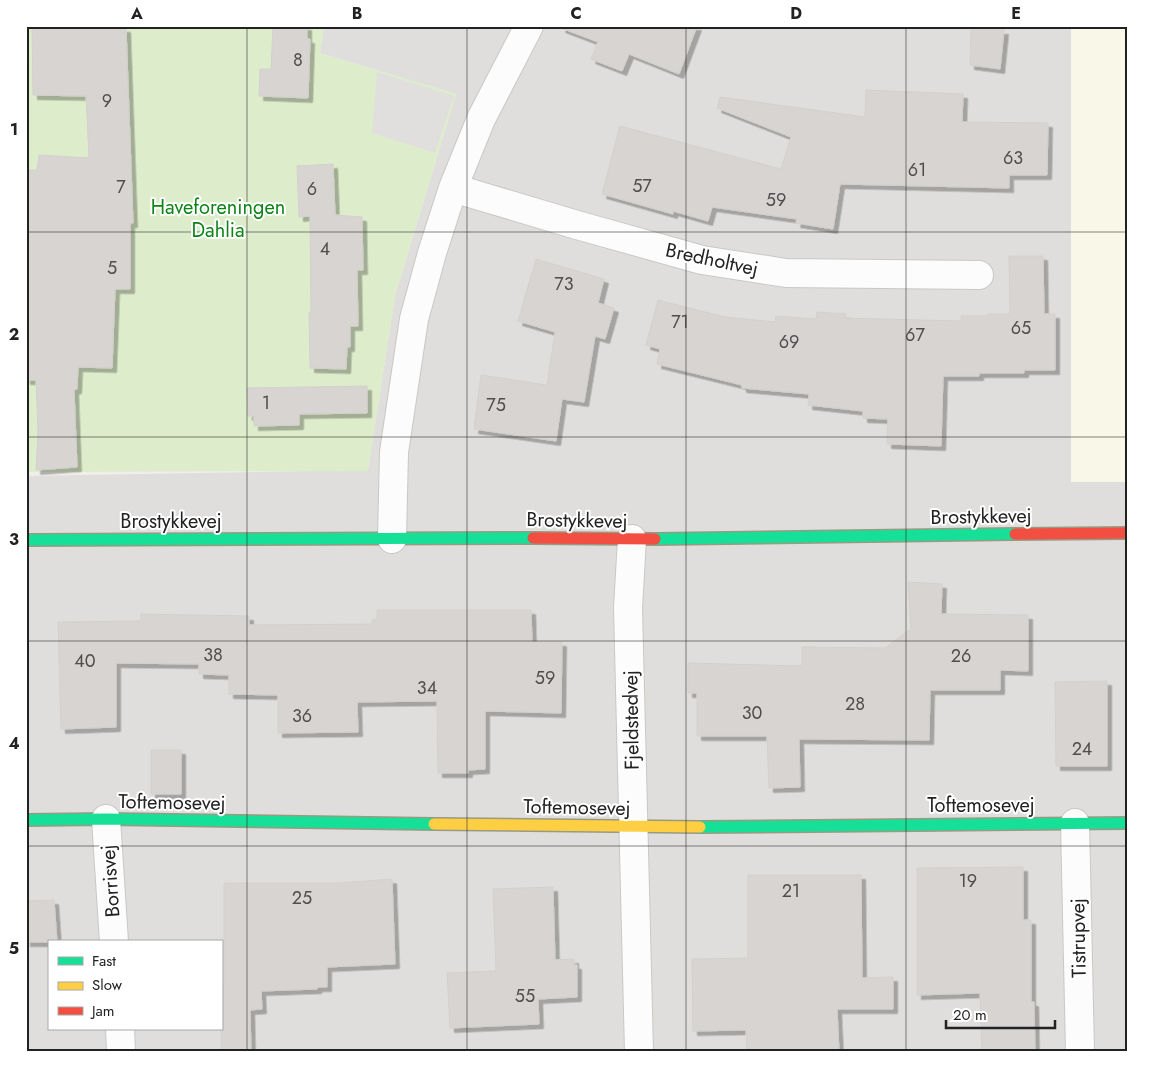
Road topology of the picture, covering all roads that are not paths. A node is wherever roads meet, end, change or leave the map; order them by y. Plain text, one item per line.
1 (529, 26) edge
2 (453, 188) junction
3 (979, 275) dead end
4 (1127, 533) edge
5 (392, 539) junction
6 (632, 539) junction
7 (26, 540) edge
8 (106, 819) junction
9 (26, 820) edge
10 (1075, 823) junction
11 (1127, 823) edge
12 (633, 826) junction
13 (114, 940) edge
14 (120, 1030) edge
15 (121, 1052) edge
16 (639, 1052) edge
17 (1080, 1052) edge

1 - 2 street
2 - 3 street, Bredholtvej
2 - 5 street
4 - 6 street, Brostykkevej
5 - 6 street, Brostykkevej
5 - 7 street, Brostykkevej
6 - 12 street, Fjeldstedvej
8 - 9 street, Toftemosevej
8 - 12 street, Toftemosevej
8 - 13 street, Borrisvej
10 - 11 street, Toftemosevej
10 - 12 street, Toftemosevej
10 - 17 street, Tistrupvej
12 - 16 street, Fjeldstedvej
14 - 15 street

